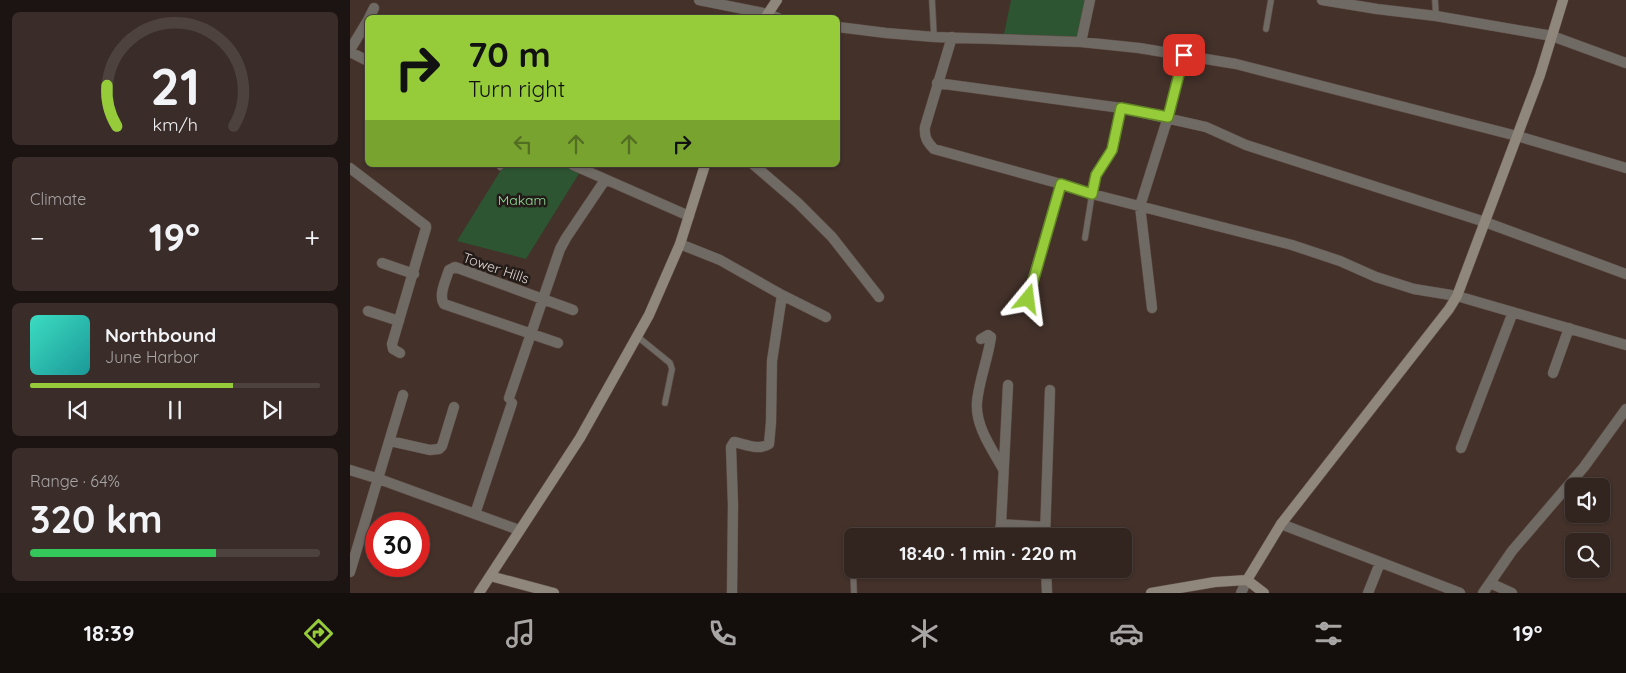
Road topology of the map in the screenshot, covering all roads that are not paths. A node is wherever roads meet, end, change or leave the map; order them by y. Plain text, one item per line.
1 (699, 0) edge
2 (777, 0) edge
3 (932, 0) edge
4 (1090, 0) edge
5 (1271, 0) edge
6 (1322, 0) edge
7 (1436, 0) edge
8 (1563, 0) edge
9 (1375, 5) edge
10 (374, 8) dead end
11 (370, 15) edge
12 (766, 15) edge
13 (771, 15) edge
14 (1436, 16) junction
15 (365, 24) edge
16 (840, 27) edge
17 (1266, 29) dead end
18 (1552, 36) junction
19 (934, 37) junction
20 (952, 37) junction
21 (1080, 42) junction
22 (350, 51) edge
23 (1184, 55) junction
24 (365, 59) edge
25 (1626, 63) edge
26 (937, 83) junction
27 (1121, 108) junction
28 (1168, 117) junction
29 (1517, 136) junction
30 (578, 167) edge
31 (704, 167) edge
32 (756, 167) edge
33 (350, 168) edge
34 (1626, 168) edge
35 (605, 180) junction
36 (1061, 184) junction
37 (1092, 194) junction
38 (1140, 206) junction
39 (689, 216) junction
40 (1485, 222) junction
41 (1085, 238) dead end
42 (680, 244) junction
43 (382, 263) dead end
44 (414, 274) junction
45 (1626, 274) edge
46 (782, 295) junction
47 (1457, 296) junction
48 (879, 297) dead end
49 (1028, 299) dead end
50 (544, 300) junction
51 (1152, 308) dead end
52 (573, 310) dead end
53 (368, 311) dead end
54 (1513, 312) junction
55 (826, 318) dead end
56 (400, 321) junction
57 (1569, 328) junction
58 (532, 334) junction
59 (638, 337) junction
60 (981, 339) dead end
61 (558, 343) dead end
62 (1626, 345) edge
63 (400, 353) dead end
64 (1553, 373) dead end
65 (1008, 386) dead end
66 (1050, 390) dead end
67 (403, 395) dead end
68 (665, 402) dead end
69 (454, 407) dead end
70 (1626, 409) edge
71 (390, 441) junction
72 (1460, 448) dead end
73 (350, 470) edge
74 (1004, 470) junction
75 (379, 479) junction
76 (476, 514) junction
77 (1001, 524) junction
78 (1281, 524) junction
79 (1000, 528) edge
80 (1023, 528) edge
81 (1045, 528) edge
82 (519, 530) junction
83 (1380, 563) junction
84 (350, 572) edge
85 (490, 576) junction
86 (853, 578) edge
87 (1046, 578) edge
88 (1247, 580) junction
89 (1490, 583) junction
90 (479, 593) edge
91 (554, 593) edge
92 (732, 593) edge
93 (854, 593) edge
94 (1047, 593) edge
95 (1151, 593) edge
96 (1241, 593) edge
97 (1264, 593) edge
98 (1368, 593) edge
99 (1460, 593) edge
100 (1483, 593) edge
101 (1512, 593) edge

1 - 12 street
2 - 13 main road
3 - 19 lane
4 - 21 street
5 - 17 lane
6 - 9 street
7 - 14 lane
8 - 18 main road
9 - 14 street
10 - 11 street
14 - 18 street
15 - 22 street
16 - 19 street
18 - 25 street
18 - 29 main road
19 - 20 street
20 - 21 street
20 - 26 street
21 - 23 street
22 - 24 street
23 - 28 street
23 - 29 street
26 - 27 street
26 - 36 street
27 - 28 street
27 - 37 street
28 - 38 street
28 - 40 street
29 - 34 street
29 - 40 main road
30 - 35 street
31 - 39 main road
32 - 48 street
33 - 44 street
35 - 39 street
35 - 50 street, Tower Hills
36 - 37 street
36 - 49 street
37 - 38 street
37 - 41 lane
38 - 47 street
38 - 51 street
39 - 42 main road
40 - 45 street
40 - 47 main road
42 - 46 street
42 - 59 main road
43 - 44 street
44 - 56 street
46 - 55 street
46 - 92 street
47 - 54 street
47 - 78 main road
50 - 52 street, Tower Hills
50 - 58 street, Tower Hills
50 - 58 street, Tower Hills
53 - 56 street
54 - 57 street
54 - 72 street
56 - 63 street
57 - 62 street
57 - 64 street
58 - 61 street, Tower Hills
58 - 76 street, Tower Hills
59 - 68 lane
59 - 82 main road
60 - 74 street
65 - 74 street
66 - 81 street
67 - 71 street
69 - 71 street
70 - 89 street
71 - 75 street
73 - 75 street
74 - 77 street
75 - 76 street
75 - 84 street
76 - 82 street
77 - 79 street
77 - 80 street
78 - 83 street
78 - 88 main road
82 - 85 main road
83 - 98 street
83 - 99 street
85 - 90 main road
85 - 91 main road
86 - 93 lane
87 - 94 street
88 - 95 main road
88 - 96 street
88 - 97 main road
89 - 100 street
89 - 101 street

